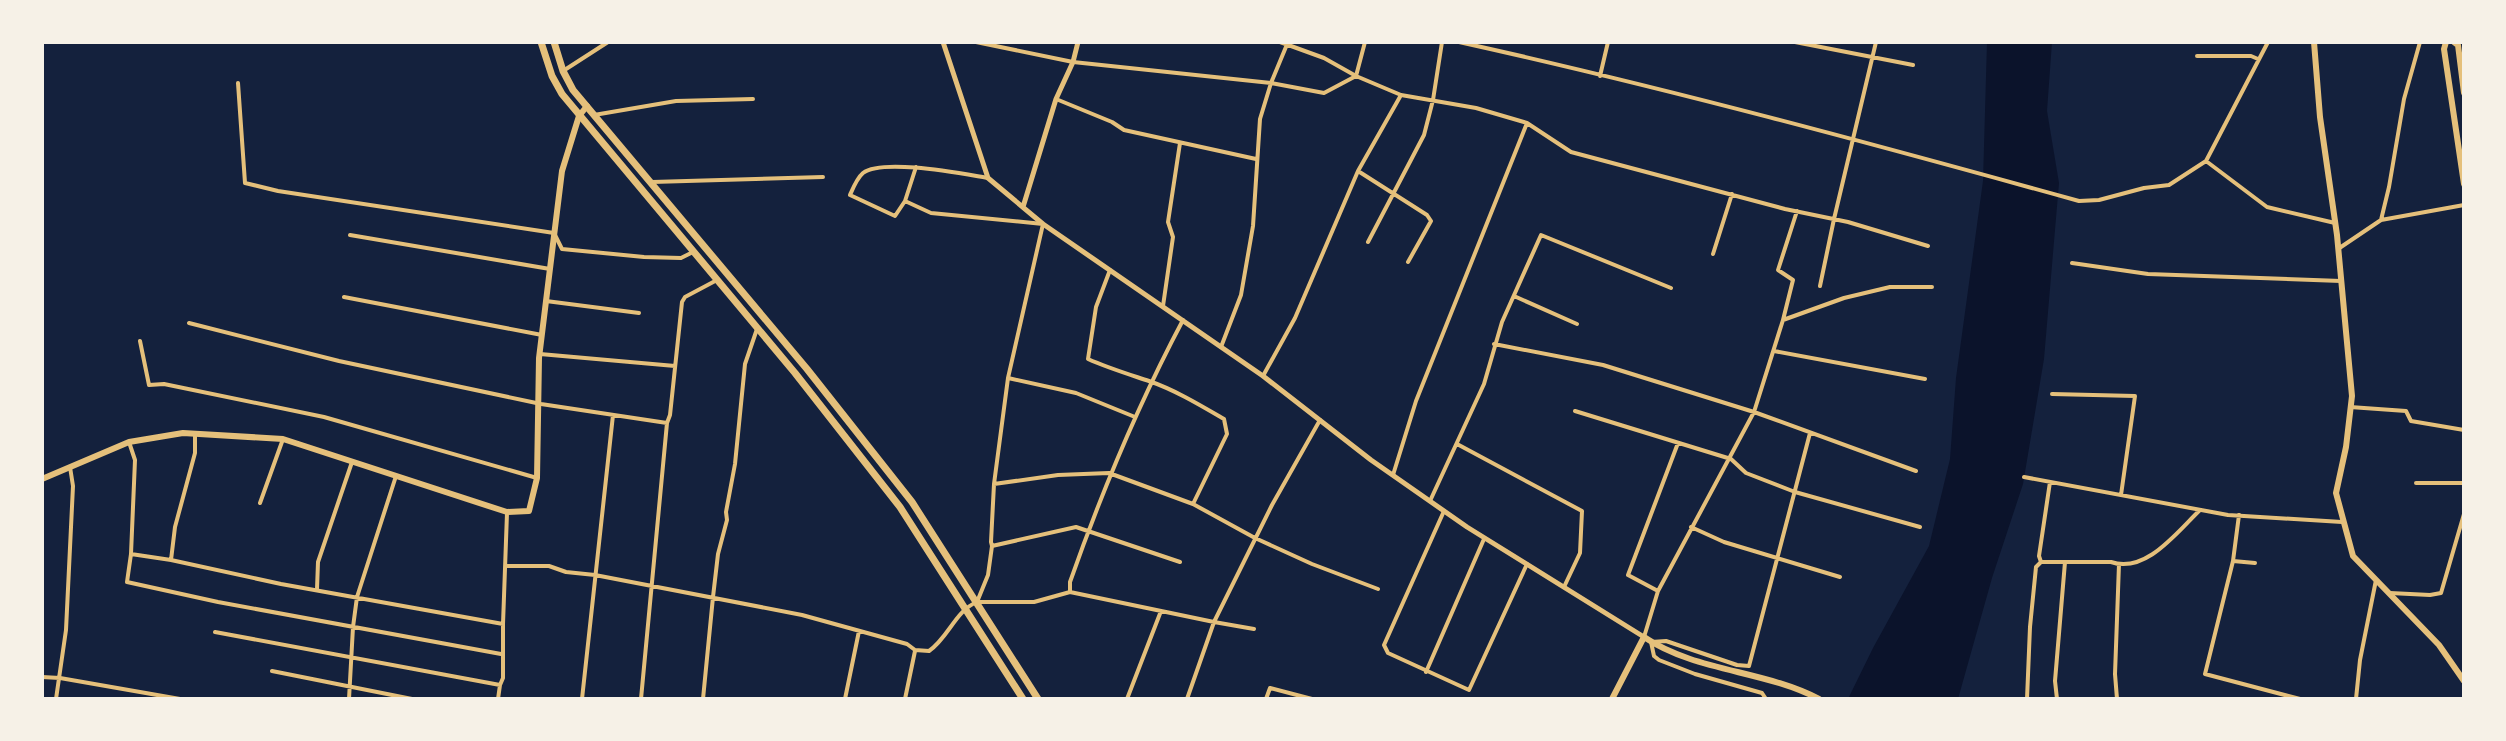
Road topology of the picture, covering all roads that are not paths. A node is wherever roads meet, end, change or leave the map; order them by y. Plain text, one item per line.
1 (541, 42) edge
2 (554, 42) edge
3 (608, 42) edge
4 (943, 42) edge
5 (976, 42) edge
6 (1078, 42) edge
7 (1280, 42) edge
8 (1365, 42) edge
9 (1442, 42) edge
10 (1459, 42) edge
11 (1608, 42) edge
12 (1795, 42) edge
13 (1876, 42) edge
14 (2268, 42) edge
15 (2314, 42) edge
16 (2420, 42) edge
17 (2446, 42) edge
18 (2454, 42) edge
19 (1288, 44) edge
20 (2197, 56) dead end
21 (1873, 58) junction
22 (2258, 59) junction
23 (1073, 62) junction
24 (1913, 65) dead end
25 (563, 71) junction
26 (1356, 76) junction
27 (1600, 76) junction
28 (238, 83) dead end
29 (1271, 83) junction
30 (2451, 84) junction
31 (2463, 84) edge
32 (2464, 93) edge
33 (1401, 95) junction
34 (753, 99) dead end
35 (1056, 99) junction
36 (1433, 100) junction
37 (587, 106) junction
38 (594, 115) junction
39 (579, 116) junction
40 (1527, 123) junction
41 (1853, 139) junction
42 (1180, 143) junction
43 (1257, 159) junction
44 (2206, 161) junction
45 (916, 167) junction
46 (1358, 171) junction
47 (823, 177) dead end
48 (988, 178) junction
49 (650, 182) junction
50 (2464, 184) edge
51 (1393, 194) junction
52 (1732, 194) junction
53 (905, 201) junction
54 (2464, 205) edge
55 (1023, 207) junction
56 (1797, 211) junction
57 (1834, 219) junction
58 (2381, 220) junction
59 (2335, 223) junction
60 (1043, 224) junction
61 (554, 233) junction
62 (350, 235) dead end
63 (1368, 242) dead end
64 (1928, 246) dead end
65 (2338, 249) junction
66 (693, 252) junction
67 (1713, 254) dead end
68 (1408, 262) dead end
69 (2072, 263) dead end
70 (550, 269) junction
71 (1110, 270) junction
72 (717, 280) junction
73 (2342, 281) junction
74 (1820, 286) dead end
75 (1932, 287) dead end
76 (1671, 288) dead end
77 (1514, 295) junction
78 (344, 297) dead end
79 (546, 301) junction
80 (1163, 306) junction
81 (639, 313) dead end
82 (1183, 320) junction
83 (1783, 320) junction
84 (189, 323) dead end
85 (1577, 324) dead end
86 (757, 329) junction
87 (542, 335) junction
88 (140, 341) dead end
89 (1494, 344) junction
90 (1221, 347) junction
91 (1774, 351) junction
92 (540, 354) junction
93 (675, 366) junction
94 (1263, 376) junction
95 (1008, 378) junction
96 (1925, 379) dead end
97 (1150, 382) junction
98 (2052, 394) dead end
99 (539, 404) junction
100 (2350, 407) junction
101 (1575, 411) dead end
102 (1754, 412) junction
103 (613, 415) junction
104 (1135, 417) junction
105 (1320, 420) junction
106 (667, 423) junction
107 (2464, 430) edge
108 (1810, 433) junction
109 (195, 434) junction
110 (283, 439) junction
111 (129, 442) junction
112 (1678, 443) junction
113 (1457, 444) junction
114 (1731, 459) junction
115 (352, 462) junction
116 (70, 467) junction
117 (1916, 471) dead end
118 (1109, 473) junction
119 (1393, 475) junction
120 (396, 476) junction
121 (2024, 477) dead end
122 (537, 478) junction
123 (42, 479) edge
124 (2050, 482) junction
125 (2416, 483) dead end
126 (2464, 483) edge
127 (994, 484) junction
128 (1795, 492) junction
129 (2121, 495) junction
130 (1430, 501) junction
131 (260, 503) dead end
132 (1193, 504) junction
133 (2200, 510) junction
134 (1444, 511) junction
135 (507, 512) junction
136 (2464, 514) edge
137 (2239, 515) junction
138 (2344, 522) junction
139 (1691, 527) junction
140 (1920, 527) dead end
141 (1088, 530) junction
142 (1255, 538) junction
143 (1485, 538) junction
144 (992, 546) junction
145 (131, 554) junction
146 (1776, 558) junction
147 (171, 560) junction
148 (2233, 561) junction
149 (1180, 562) dead end
150 (2041, 562) junction
151 (2065, 562) junction
152 (2255, 563) dead end
153 (1527, 564) junction
154 (2119, 564) junction
155 (506, 566) junction
156 (595, 575) junction
157 (1840, 577) dead end
158 (2376, 580) junction
159 (651, 586) junction
160 (1564, 588) junction
161 (317, 589) junction
162 (1378, 589) dead end
163 (1658, 591) junction
164 (1070, 592) junction
165 (2390, 593) junction
166 (357, 597) junction
167 (713, 597) junction
168 (977, 602) junction
169 (965, 607) junction
170 (1161, 611) junction
171 (1214, 622) junction
172 (503, 624) junction
173 (353, 627) junction
174 (1254, 629) dead end
175 (859, 631) junction
176 (215, 632) dead end
177 (1644, 637) junction
178 (1651, 642) junction
179 (915, 650) junction
180 (501, 654) junction
181 (352, 658) junction
182 (272, 671) dead end
183 (1426, 672) junction
184 (42, 677) edge
185 (60, 678) junction
186 (2464, 681) edge
187 (500, 685) junction
188 (350, 688) junction
189 (56, 699) edge
190 (180, 699) edge
191 (349, 699) edge
192 (412, 699) edge
193 (498, 699) edge
194 (582, 699) edge
195 (641, 699) edge
196 (703, 699) edge
197 (845, 699) edge
198 (905, 699) edge
199 (1023, 699) edge
200 (1038, 699) edge
201 (1127, 699) edge
202 (1187, 699) edge
203 (1266, 699) edge
204 (1312, 699) edge
205 (1612, 699) edge
206 (1766, 699) edge
207 (1819, 699) edge
208 (2027, 699) edge
209 (2057, 699) edge
210 (2117, 699) edge
211 (2300, 699) edge
212 (2356, 699) edge

1 - 39 main road
2 - 25 main road
3 - 25 street
4 - 48 street
5 - 23 street
6 - 23 street
7 - 19 street
8 - 26 street
9 - 36 street
10 - 27 street
11 - 27 street
12 - 21 street
13 - 21 street
14 - 22 street
15 - 59 main road
16 - 58 street
17 - 30 main road
18 - 31 main road
19 - 26 street
19 - 29 street
20 - 22 street
21 - 24 street
21 - 41 street
22 - 44 street
23 - 29 street
23 - 35 street
25 - 37 main road
26 - 29 street
26 - 33 street
27 - 41 street
28 - 61 street
29 - 43 street
30 - 31 street
30 - 50 main road
31 - 32 main road
33 - 36 street
33 - 46 street
34 - 38 street
35 - 42 street
35 - 55 street
36 - 40 street
36 - 51 street
37 - 38 main road
37 - 39 main road
38 - 49 main road
39 - 61 main road
39 - 66 main road
40 - 52 street
40 - 119 street
41 - 44 street
41 - 57 street
42 - 43 street
42 - 80 street
43 - 90 street
44 - 59 street
45 - 48 street
45 - 53 street
45 - 53 street
46 - 51 street
46 - 94 street
47 - 49 street
48 - 55 street
49 - 168 main road
51 - 63 street
51 - 68 street
52 - 56 street
52 - 67 street
53 - 60 street
54 - 58 street
55 - 60 street
56 - 57 street
56 - 83 street
57 - 64 street
57 - 74 street
58 - 65 street
59 - 65 main road
60 - 71 street
60 - 95 street
61 - 66 street
61 - 70 main road
62 - 70 street
65 - 73 main road
66 - 72 main road
69 - 73 street
70 - 79 main road
71 - 80 street
71 - 97 street
72 - 86 main road
72 - 93 street
73 - 100 main road
75 - 83 street
76 - 77 street
77 - 85 street
77 - 89 street
78 - 87 street
79 - 81 street
79 - 87 main road
80 - 82 street
82 - 90 street
82 - 97 street
83 - 91 street
84 - 99 street
86 - 167 street
86 - 169 main road
87 - 92 main road
88 - 122 street
89 - 102 street
89 - 113 street
90 - 94 street
91 - 96 street
91 - 102 street
92 - 93 street
92 - 99 main road
93 - 106 street
94 - 105 street
95 - 104 street
95 - 127 street
97 - 104 street
97 - 132 street
98 - 129 street
99 - 103 street
99 - 122 main road
100 - 107 street
100 - 138 main road
101 - 112 street
102 - 108 street
102 - 114 street
103 - 106 street
103 - 156 street
104 - 118 street
105 - 119 street
105 - 142 street
106 - 159 street
108 - 117 street
108 - 128 street
109 - 110 main road
109 - 111 main road
109 - 147 street
110 - 115 main road
110 - 131 street
111 - 116 main road
111 - 145 street
112 - 114 street
112 - 163 street
113 - 130 street
113 - 160 street
114 - 128 street
114 - 139 street
115 - 120 main road
115 - 161 street
116 - 123 main road
116 - 185 street
118 - 127 street
118 - 132 street
118 - 141 street
119 - 130 street
120 - 135 main road
120 - 166 street
121 - 124 street
122 - 135 main road
124 - 129 street
124 - 150 street
125 - 126 street
127 - 144 street
128 - 140 street
128 - 146 street
129 - 133 street
130 - 134 street
132 - 142 street
133 - 137 street
133 - 154 street
134 - 143 street
134 - 183 street
135 - 155 street
136 - 165 street
137 - 138 street
137 - 148 street
138 - 158 main road
139 - 146 street
139 - 163 street
141 - 144 street
141 - 149 street
141 - 164 street
142 - 162 street
142 - 171 street
143 - 153 street
143 - 183 street
144 - 168 street
145 - 147 street
145 - 173 street
146 - 157 street
146 - 178 street
147 - 161 street
148 - 152 street
148 - 211 street
150 - 151 street
150 - 208 street
151 - 154 street
151 - 209 street
153 - 160 street
153 - 183 street
154 - 210 street
155 - 156 street
155 - 172 street
156 - 159 street
156 - 194 street
158 - 165 main road
158 - 212 street
159 - 167 street
159 - 195 street
160 - 177 street
161 - 166 street
163 - 177 street
164 - 168 street
164 - 170 street
165 - 186 main road
166 - 172 street
166 - 173 street
167 - 175 street
167 - 196 street
168 - 169 street
168 - 200 main road
169 - 179 street
169 - 199 main road
170 - 171 street
170 - 201 street
171 - 174 street
171 - 202 street
172 - 180 street
173 - 180 street
173 - 181 street
175 - 179 street
175 - 197 street
176 - 181 street
177 - 178 main road
177 - 205 main road
178 - 206 street
178 - 207 main road
179 - 198 street
180 - 187 street
181 - 187 street
181 - 188 street
182 - 188 street
184 - 185 street
185 - 189 street
185 - 190 street
187 - 193 street
188 - 191 street
188 - 192 street
203 - 204 street

